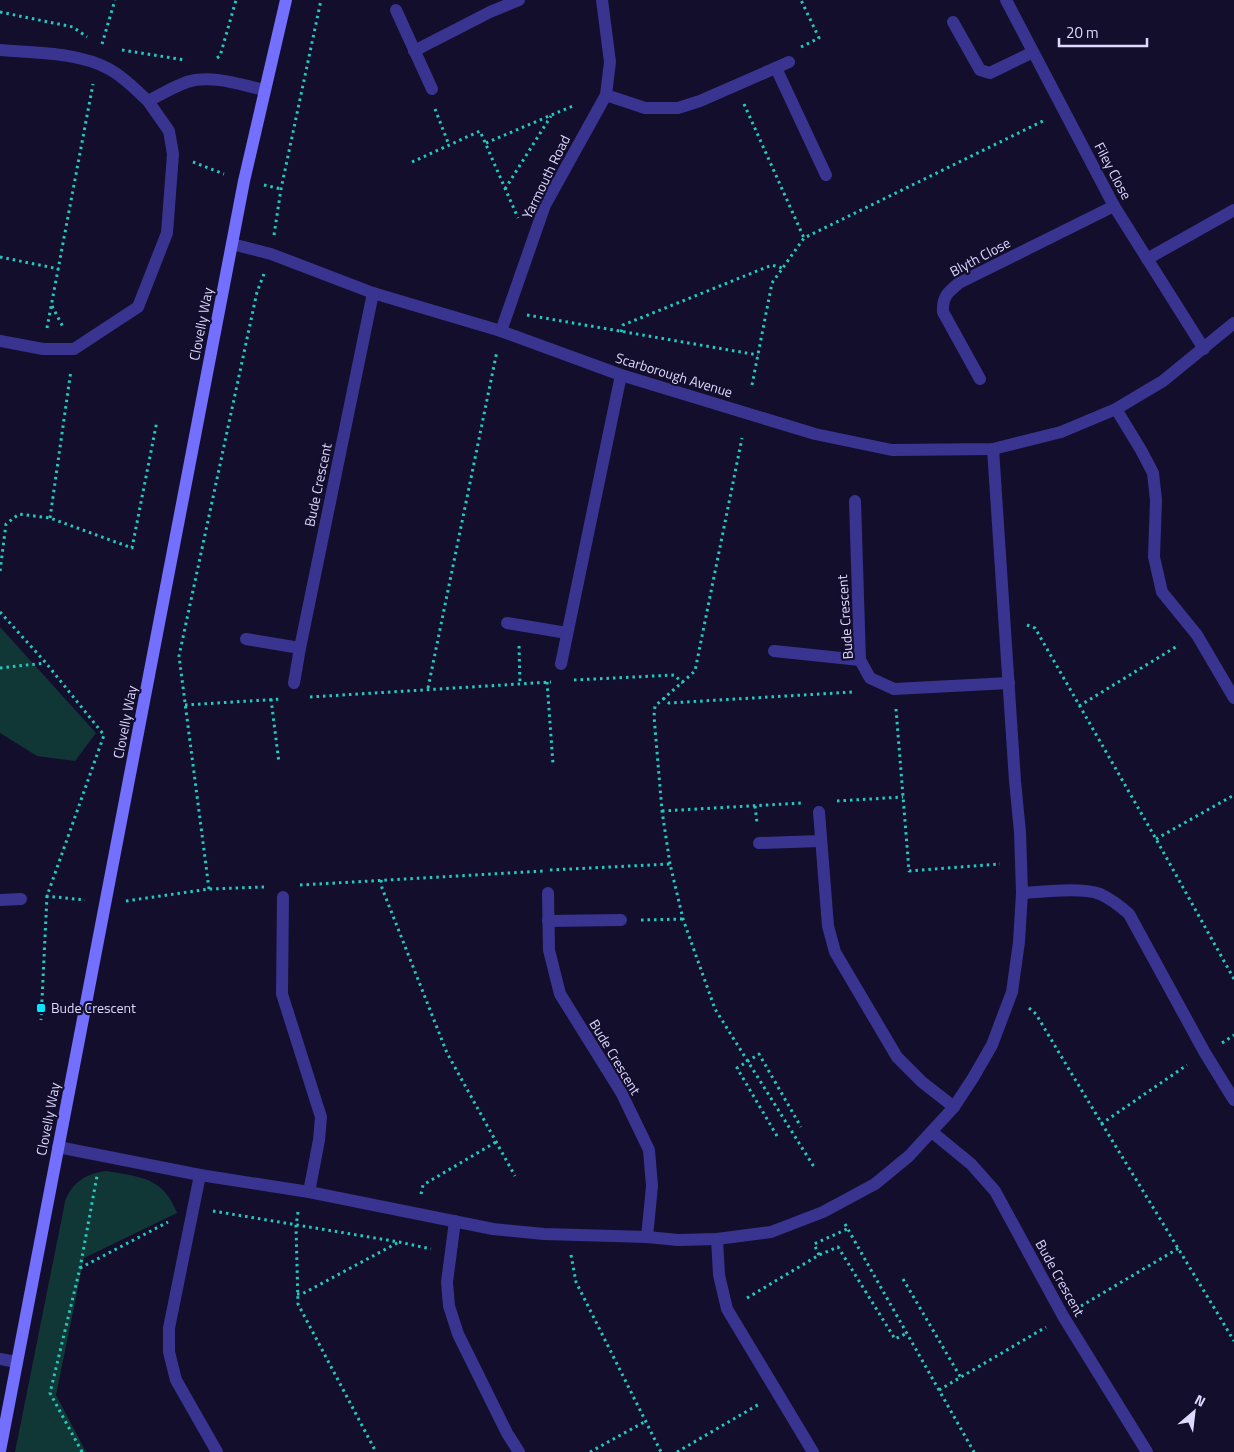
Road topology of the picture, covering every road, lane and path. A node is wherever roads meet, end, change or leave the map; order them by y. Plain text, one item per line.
1 (115, 0) edge
2 (236, 0) edge
3 (286, 0) edge
4 (321, 0) edge
5 (520, 0) edge
6 (602, 0) edge
7 (801, 0) edge
8 (1006, 0) edge
9 (396, 10) dead end
10 (0, 12) edge
11 (953, 22) dead end
12 (0, 50) edge
13 (120, 50) dead end
14 (414, 51) junction
15 (1033, 52) junction
16 (189, 60) dead end
17 (214, 60) dead end
18 (789, 62) joint
19 (96, 63) junction
20 (776, 68) junction
21 (736, 85) junction
22 (432, 89) joint
23 (265, 90) junction
24 (606, 95) junction
25 (148, 102) junction
26 (599, 107) junction
27 (1064, 111) junction
28 (551, 115) junction
29 (486, 143) junction
30 (449, 145) junction
31 (412, 162) dead end
32 (826, 175) dead end
33 (504, 189) junction
34 (1114, 206) junction
35 (1234, 210) edge
36 (804, 238) junction
37 (232, 244) junction
38 (531, 245) junction
39 (271, 254) junction
40 (0, 257) edge
41 (1147, 259) junction
42 (782, 268) junction
43 (59, 270) junction
44 (374, 293) junction
45 (52, 306) junction
46 (508, 311) junction
47 (1234, 323) edge
48 (501, 331) junction
49 (621, 332) junction
50 (0, 341) edge
51 (43, 349) junction
52 (74, 349) junction
53 (1204, 349) junction
54 (758, 355) junction
55 (621, 375) junction
56 (980, 379) dead end
57 (752, 385) dead end
58 (1116, 409) junction
59 (156, 421) dead end
60 (742, 438) dead end
61 (993, 449) junction
62 (855, 501) dead end
63 (50, 518) junction
64 (0, 571) edge
65 (0, 612) edge
66 (1004, 614) junction
67 (512, 624) joint
68 (567, 633) junction
69 (1197, 634) junction
70 (246, 639) dead end
71 (300, 648) junction
72 (774, 651) dead end
73 (860, 660) junction
74 (46, 663) junction
75 (561, 664) dead end
76 (0, 668) edge
77 (557, 681) dead end
78 (566, 681) dead end
79 (547, 682) junction
80 (294, 683) dead end
81 (520, 683) junction
82 (683, 683) junction
83 (1009, 683) junction
84 (428, 688) junction
85 (894, 689) junction
86 (855, 692) dead end
87 (302, 697) dead end
88 (285, 698) dead end
89 (663, 698) junction
90 (1234, 698) edge
91 (271, 699) junction
92 (185, 704) junction
93 (1079, 706) junction
94 (280, 763) dead end
95 (553, 764) dead end
96 (1234, 795) edge
97 (903, 797) junction
98 (829, 802) dead end
99 (815, 807) joint
100 (662, 811) junction
101 (1156, 839) junction
102 (820, 841) junction
103 (759, 844) dead end
104 (1021, 862) junction
105 (670, 864) junction
106 (381, 880) junction
107 (292, 885) dead end
108 (273, 886) dead end
109 (209, 889) junction
110 (548, 893) dead end
111 (1022, 893) junction
112 (47, 896) junction
113 (283, 897) dead end
114 (21, 899) joint
115 (0, 900) edge
116 (85, 900) dead end
117 (124, 901) dead end
118 (622, 920) joint
119 (683, 920) junction
120 (548, 921) junction
121 (1234, 979) edge
122 (1012, 992) junction
123 (41, 1020) dead end
124 (1234, 1035) edge
125 (1205, 1053) junction
126 (748, 1060) junction
127 (1234, 1100) edge
128 (954, 1107) junction
129 (1101, 1124) junction
130 (801, 1126) dead end
131 (932, 1132) junction
132 (777, 1136) dead end
133 (496, 1142) junction
134 (58, 1147) junction
135 (101, 1155) junction
136 (814, 1167) dead end
137 (200, 1175) junction
138 (515, 1176) dead end
139 (305, 1192) junction
140 (194, 1208) junction
141 (417, 1213) junction
142 (455, 1221) junction
143 (843, 1221) dead end
144 (296, 1226) junction
145 (847, 1229) junction
146 (567, 1235) junction
147 (647, 1238) junction
148 (717, 1239) junction
149 (399, 1242) junction
150 (450, 1253) junction
151 (819, 1255) junction
152 (80, 1268) junction
153 (903, 1279) dead end
154 (297, 1294) junction
155 (727, 1309) junction
156 (907, 1334) junction
157 (1234, 1341) edge
158 (0, 1359) edge
159 (16, 1362) junction
160 (961, 1378) dead end
161 (778, 1393) junction
162 (646, 1421) junction
163 (0, 1451) edge
164 (82, 1452) edge
165 (217, 1452) edge
166 (376, 1452) edge
167 (519, 1452) edge
168 (590, 1452) edge
169 (662, 1452) edge
170 (677, 1452) edge
171 (813, 1452) edge
172 (974, 1452) edge
173 (1147, 1452) edge

1 - 10 path
2 - 17 path
3 - 23 street, Clovelly Way
4 - 39 path
5 - 14 street
6 - 24 street, Yarmouth Road
7 - 18 path
8 - 15 street, Filey Close
9 - 14 street
11 - 15 street
12 - 19 street
13 - 16 path
14 - 22 street
15 - 27 street, Filey Close
18 - 20 street
19 - 25 street
19 - 43 path
20 - 21 street
20 - 32 street
21 - 24 street
21 - 36 path
22 - 30 path
23 - 25 street
23 - 37 street, Clovelly Way
24 - 26 street, Yarmouth Road
25 - 52 street
26 - 28 path
26 - 38 street, Yarmouth Road
27 - 34 street, Filey Close
27 - 36 path
28 - 29 path
28 - 33 path
29 - 30 path
29 - 33 path
30 - 31 path
33 - 38 path
34 - 41 street, Filey Close
34 - 56 street, Blyth Close
35 - 41 street
36 - 42 path
37 - 39 street, Scarborough Avenue
37 - 134 street, Clovelly Way
38 - 46 street, Yarmouth Road
39 - 44 street, Scarborough Avenue
39 - 92 path
40 - 43 path
41 - 53 street, Filey Close
42 - 49 path
42 - 54 path
43 - 45 path
44 - 48 street, Scarborough Avenue
44 - 71 street, Bude Crescent
45 - 51 path
45 - 52 path
46 - 48 street, Yarmouth Road
46 - 49 path
47 - 53 street, Scarborough Avenue
48 - 55 street, Scarborough Avenue
48 - 84 path
49 - 54 path
50 - 51 street
51 - 52 street
52 - 63 path
53 - 58 street, Scarborough Avenue
54 - 57 path
55 - 61 street, Scarborough Avenue
55 - 68 street
58 - 61 street, Scarborough Avenue
58 - 69 street
59 - 63 path
60 - 82 path
61 - 66 street
62 - 73 street, Bude Crescent
63 - 64 path
65 - 74 path
66 - 83 street
66 - 93 path
67 - 68 street
67 - 81 path
68 - 75 street
69 - 90 street
69 - 93 path
70 - 71 street
71 - 80 street, Bude Crescent
72 - 73 street
73 - 85 street, Bude Crescent
74 - 76 path
74 - 112 path
77 - 79 path
78 - 82 path
79 - 81 path
79 - 95 path
81 - 84 path
82 - 89 path
83 - 85 street, Bude Crescent
83 - 104 street
84 - 87 path
85 - 97 path
86 - 89 path
88 - 91 path
89 - 100 path
91 - 92 path
91 - 94 path
92 - 109 path
93 - 101 path
96 - 101 path
97 - 98 path
97 - 104 path
99 - 100 path
99 - 102 street
100 - 105 path
101 - 121 path
102 - 103 street
102 - 128 street
104 - 111 street
105 - 106 path
105 - 119 path
106 - 107 path
106 - 133 path
108 - 109 path
109 - 117 path
110 - 120 street, Bude Crescent
111 - 122 street
111 - 125 street
112 - 114 path
112 - 116 path
112 - 123 path
113 - 139 street
114 - 115 street
118 - 119 path
118 - 120 street
119 - 126 path
120 - 147 street, Bude Crescent
122 - 128 street
122 - 129 path
124 - 125 path
125 - 127 street
125 - 129 path
126 - 130 path
126 - 132 path
126 - 136 path
128 - 131 street
129 - 157 path
131 - 148 street
131 - 173 street, Bude Crescent
133 - 138 path
133 - 141 path
134 - 135 street
134 - 159 street, Clovelly Way
135 - 137 street
135 - 152 path
137 - 139 street
137 - 140 street
139 - 141 street
139 - 144 path
140 - 144 path
140 - 152 path
140 - 165 street
141 - 142 street
142 - 146 street
142 - 150 street
143 - 145 path
144 - 149 path
144 - 154 path
145 - 151 path
145 - 156 path
146 - 147 street
146 - 162 path
147 - 148 street
148 - 155 street
149 - 150 path
149 - 154 path
150 - 167 street
151 - 155 path
151 - 156 path
152 - 164 path
153 - 160 path
154 - 166 path
155 - 161 street
156 - 172 path
158 - 159 street
159 - 163 street, Clovelly Way
161 - 170 path
161 - 171 street
162 - 168 path
162 - 169 path

